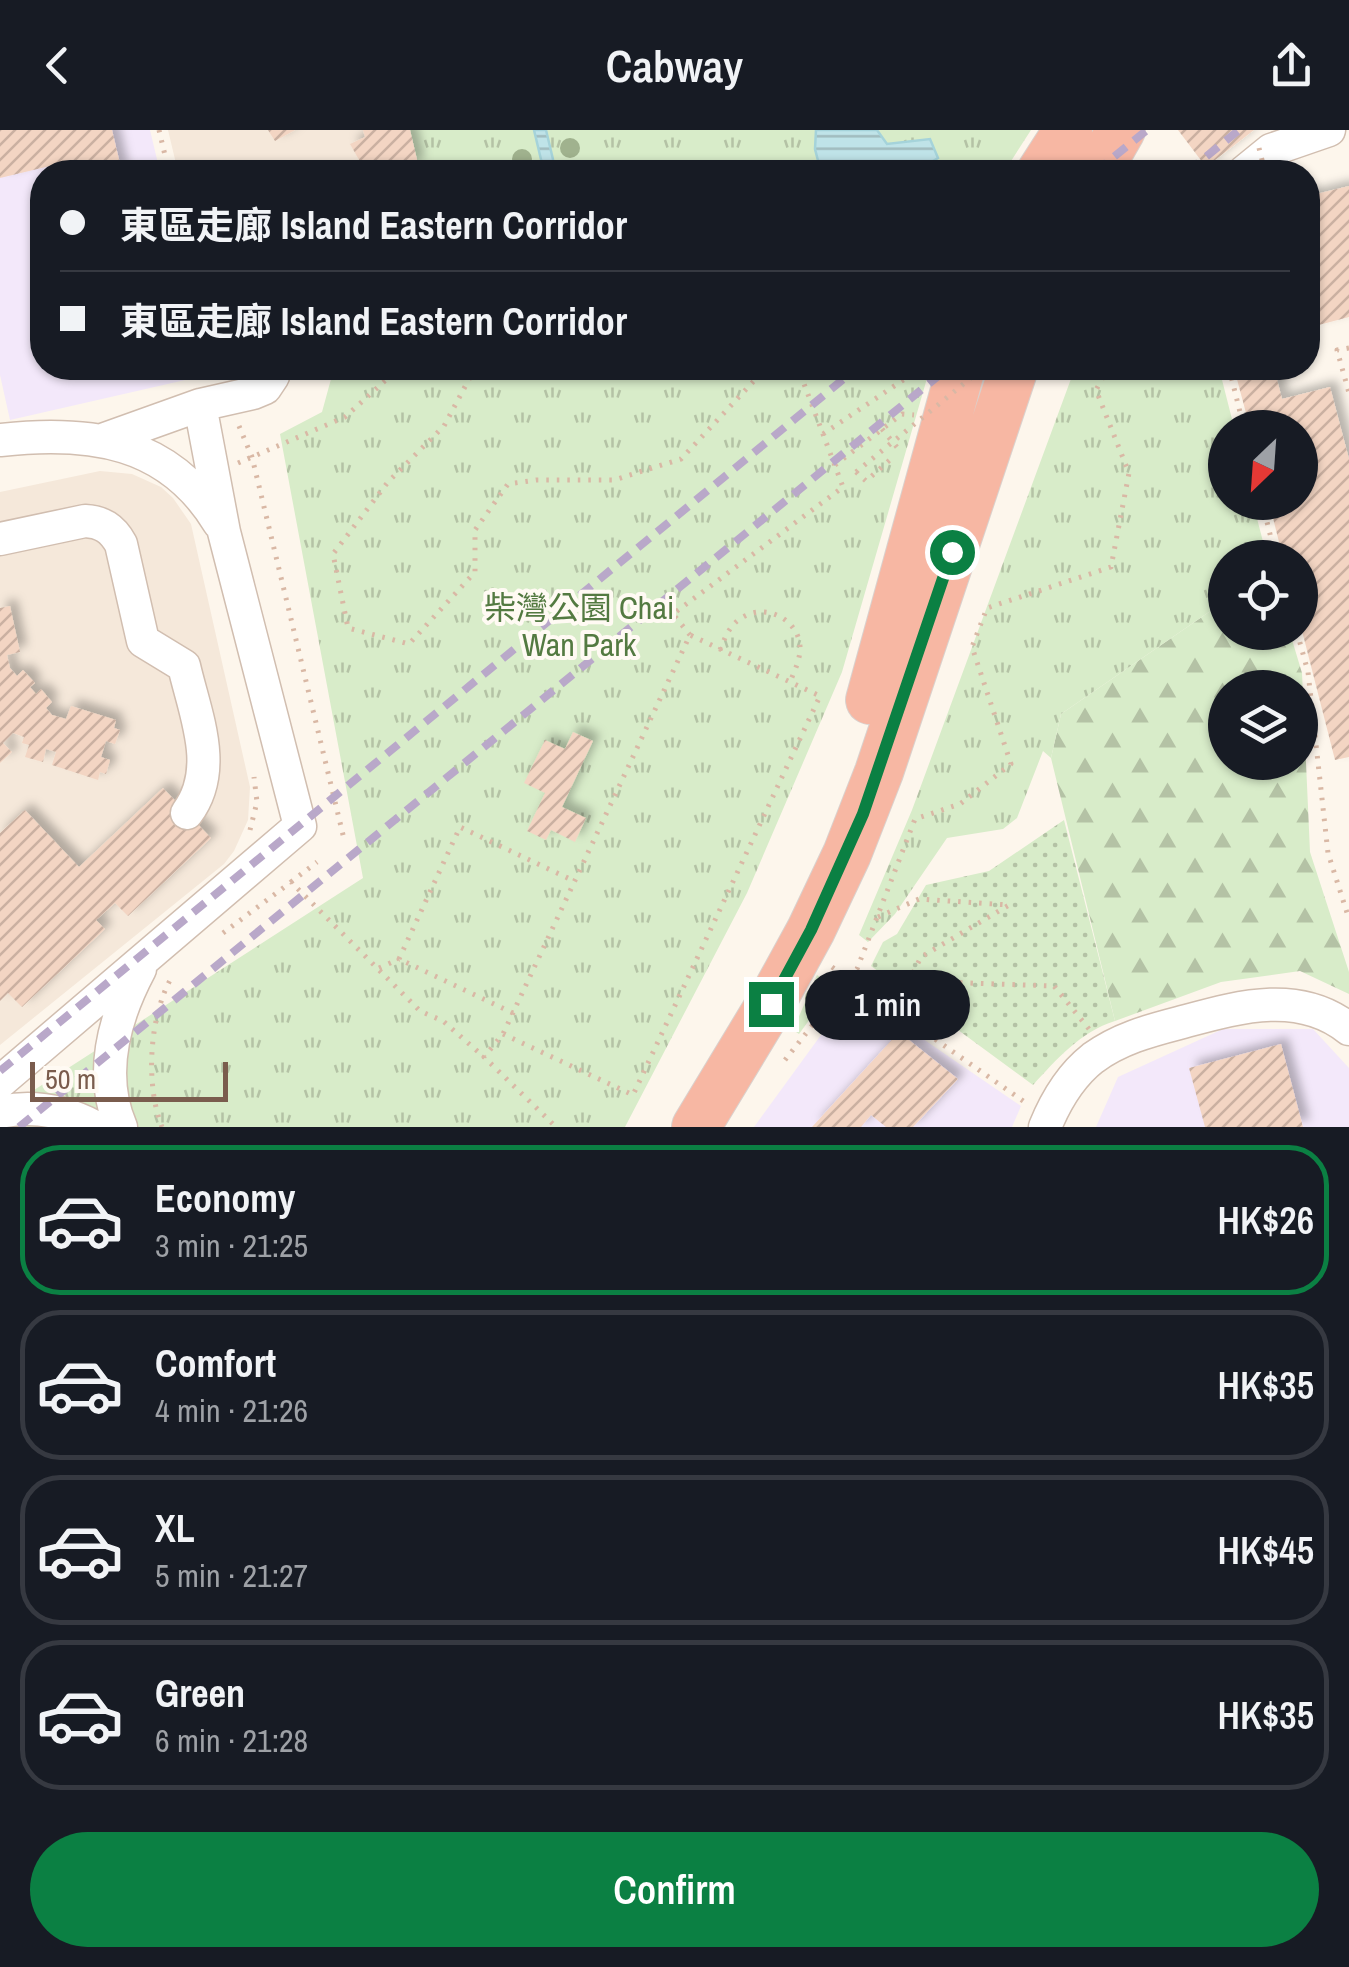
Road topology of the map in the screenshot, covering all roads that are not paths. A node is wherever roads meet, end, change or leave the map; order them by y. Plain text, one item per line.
1 (1068, 130) edge
2 (1122, 130) edge
3 (1135, 130) edge
4 (1312, 132) edge
5 (1048, 160) edge
6 (1104, 160) edge
7 (1125, 160) edge
8 (1251, 160) edge
9 (270, 380) edge
10 (958, 380) edge
11 (1010, 380) edge
12 (200, 405) junction
13 (168, 416) junction
14 (105, 439) junction
15 (0, 440) edge
16 (159, 462) junction
17 (224, 532) junction
18 (0, 539) edge
19 (188, 813) dead end
20 (147, 956) junction
21 (1349, 1029) edge
22 (0, 1082) edge
23 (0, 1112) edge
24 (95, 1127) edge
25 (121, 1127) edge
26 (659, 1127) edge
27 (696, 1127) edge
28 (1045, 1127) edge

1 - 5 highway
2 - 6 highway
3 - 7 street
4 - 8 street
9 - 12 street
10 - 26 highway
11 - 27 highway
12 - 13 street
12 - 17 street
13 - 14 street
13 - 16 street
14 - 15 street
14 - 16 street
16 - 17 street
17 - 20 street
18 - 19 street
20 - 22 street
20 - 25 street
21 - 28 street
23 - 24 street

